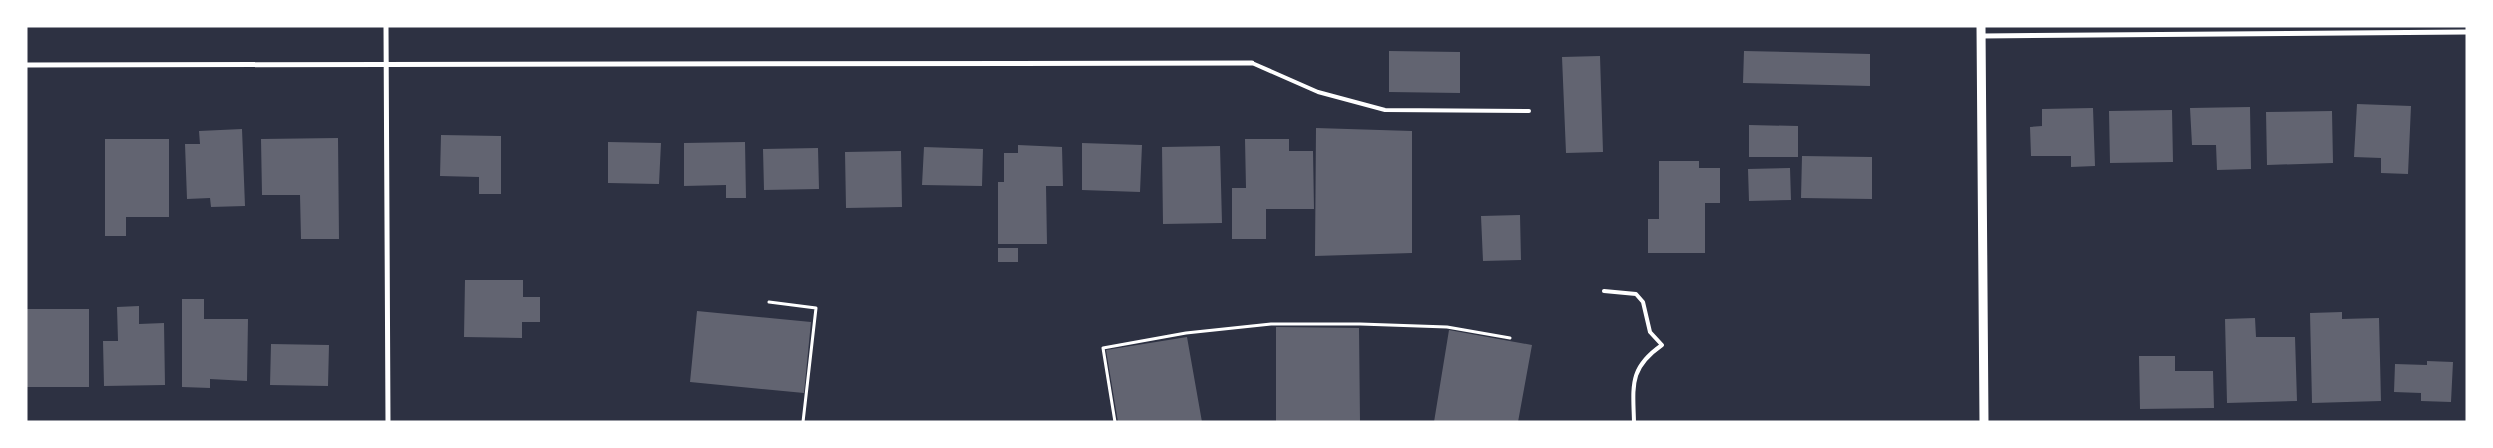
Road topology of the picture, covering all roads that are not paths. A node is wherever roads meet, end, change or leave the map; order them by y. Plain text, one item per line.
1 (386, 26) edge
2 (1981, 26) edge
3 (2467, 32) edge
4 (1982, 36) junction
5 (1252, 63) joint
6 (386, 64) junction
7 (26, 65) edge
8 (1529, 111) dead end
9 (1604, 291) dead end
10 (388, 422) edge
11 (1634, 422) edge
12 (1984, 422) edge

1 - 6 street
2 - 4 street
3 - 4 street
4 - 12 street
5 - 6 street
5 - 8 lane
6 - 7 street
6 - 10 street
9 - 11 lane

